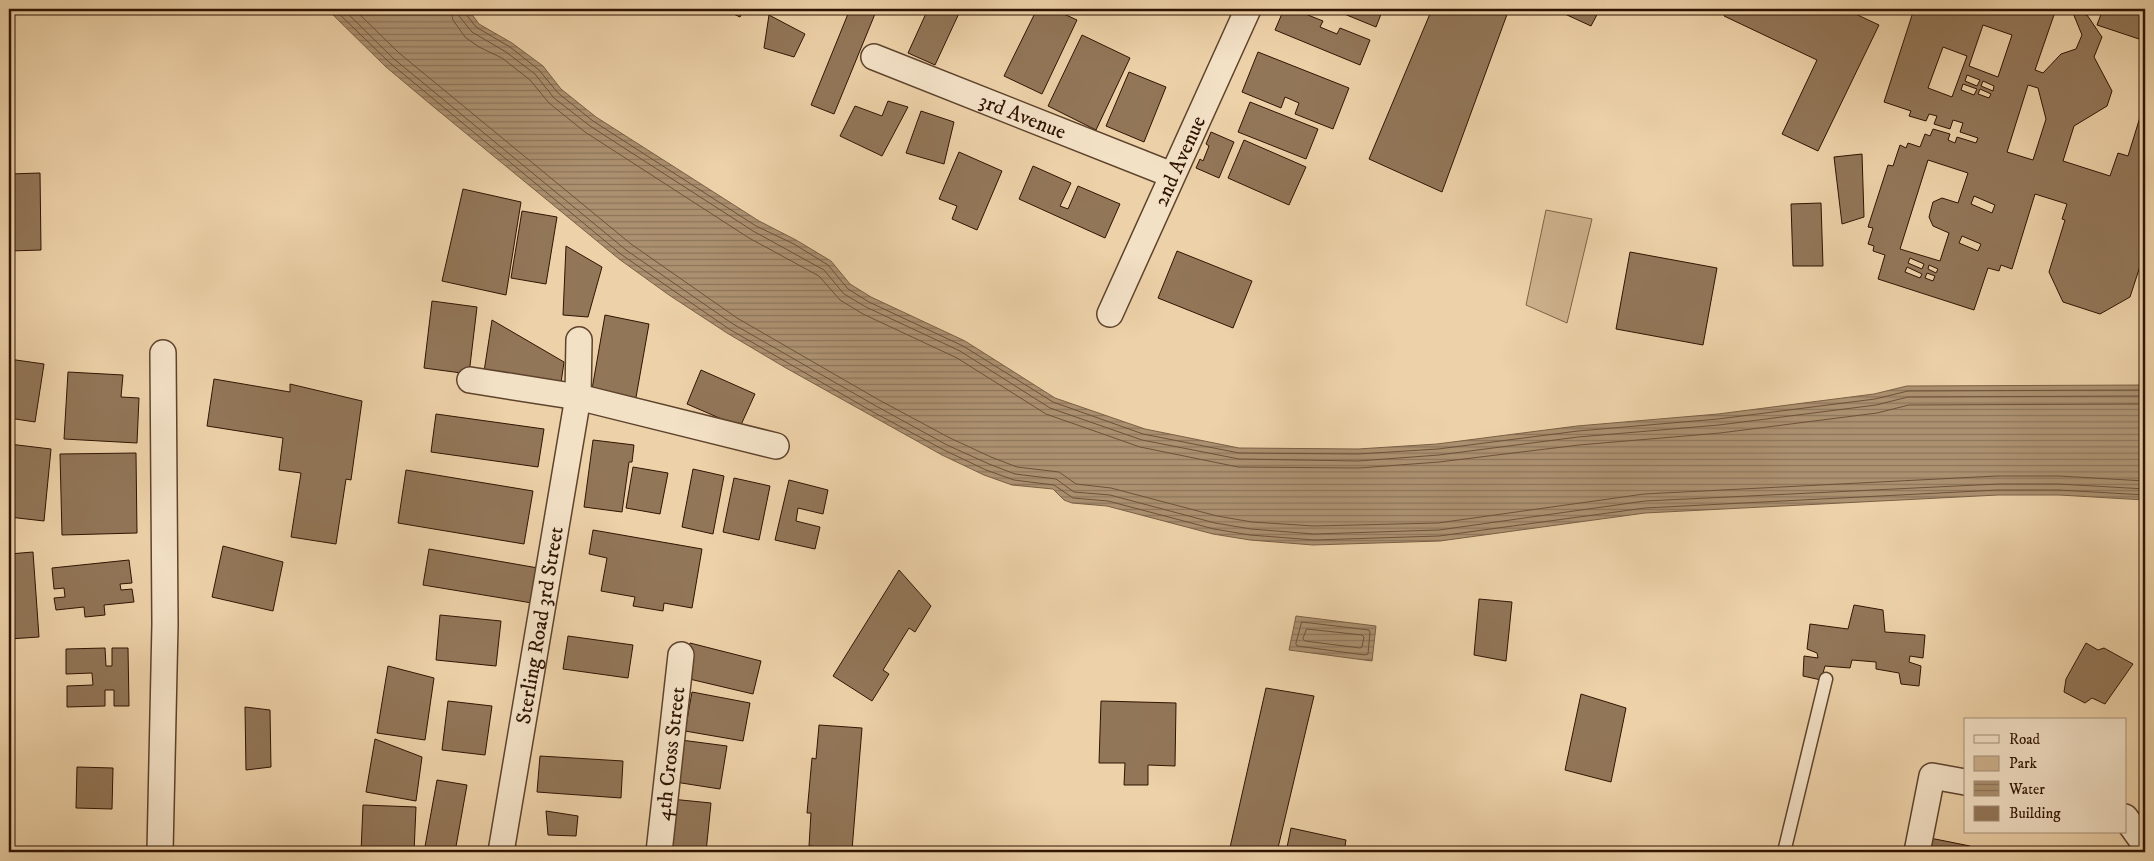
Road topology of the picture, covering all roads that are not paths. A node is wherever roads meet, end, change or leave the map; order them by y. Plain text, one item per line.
1 (1248, 9) edge
2 (874, 58) dead end
3 (1172, 175) junction
4 (1110, 314) dead end
5 (579, 340) dead end
6 (163, 353) dead end
7 (470, 380) dead end
8 (578, 397) junction
9 (776, 446) dead end
10 (681, 655) dead end
11 (1826, 679) dead end
12 (1964, 782) edge
13 (2126, 818) edge
14 (160, 852) edge
15 (501, 852) edge
16 (659, 852) edge
17 (1784, 852) edge
18 (1917, 852) edge
19 (2145, 852) edge

1 - 3 street, 2nd Avenue
2 - 3 street, 3rd Avenue
3 - 4 street, 2nd Avenue
5 - 8 street, Sterling Road 3rd Street
6 - 14 street
7 - 8 street
8 - 9 street
8 - 15 street, Sterling Road 3rd Street
10 - 16 street, 4th Cross Street
11 - 17 lane
12 - 18 street
13 - 19 street

